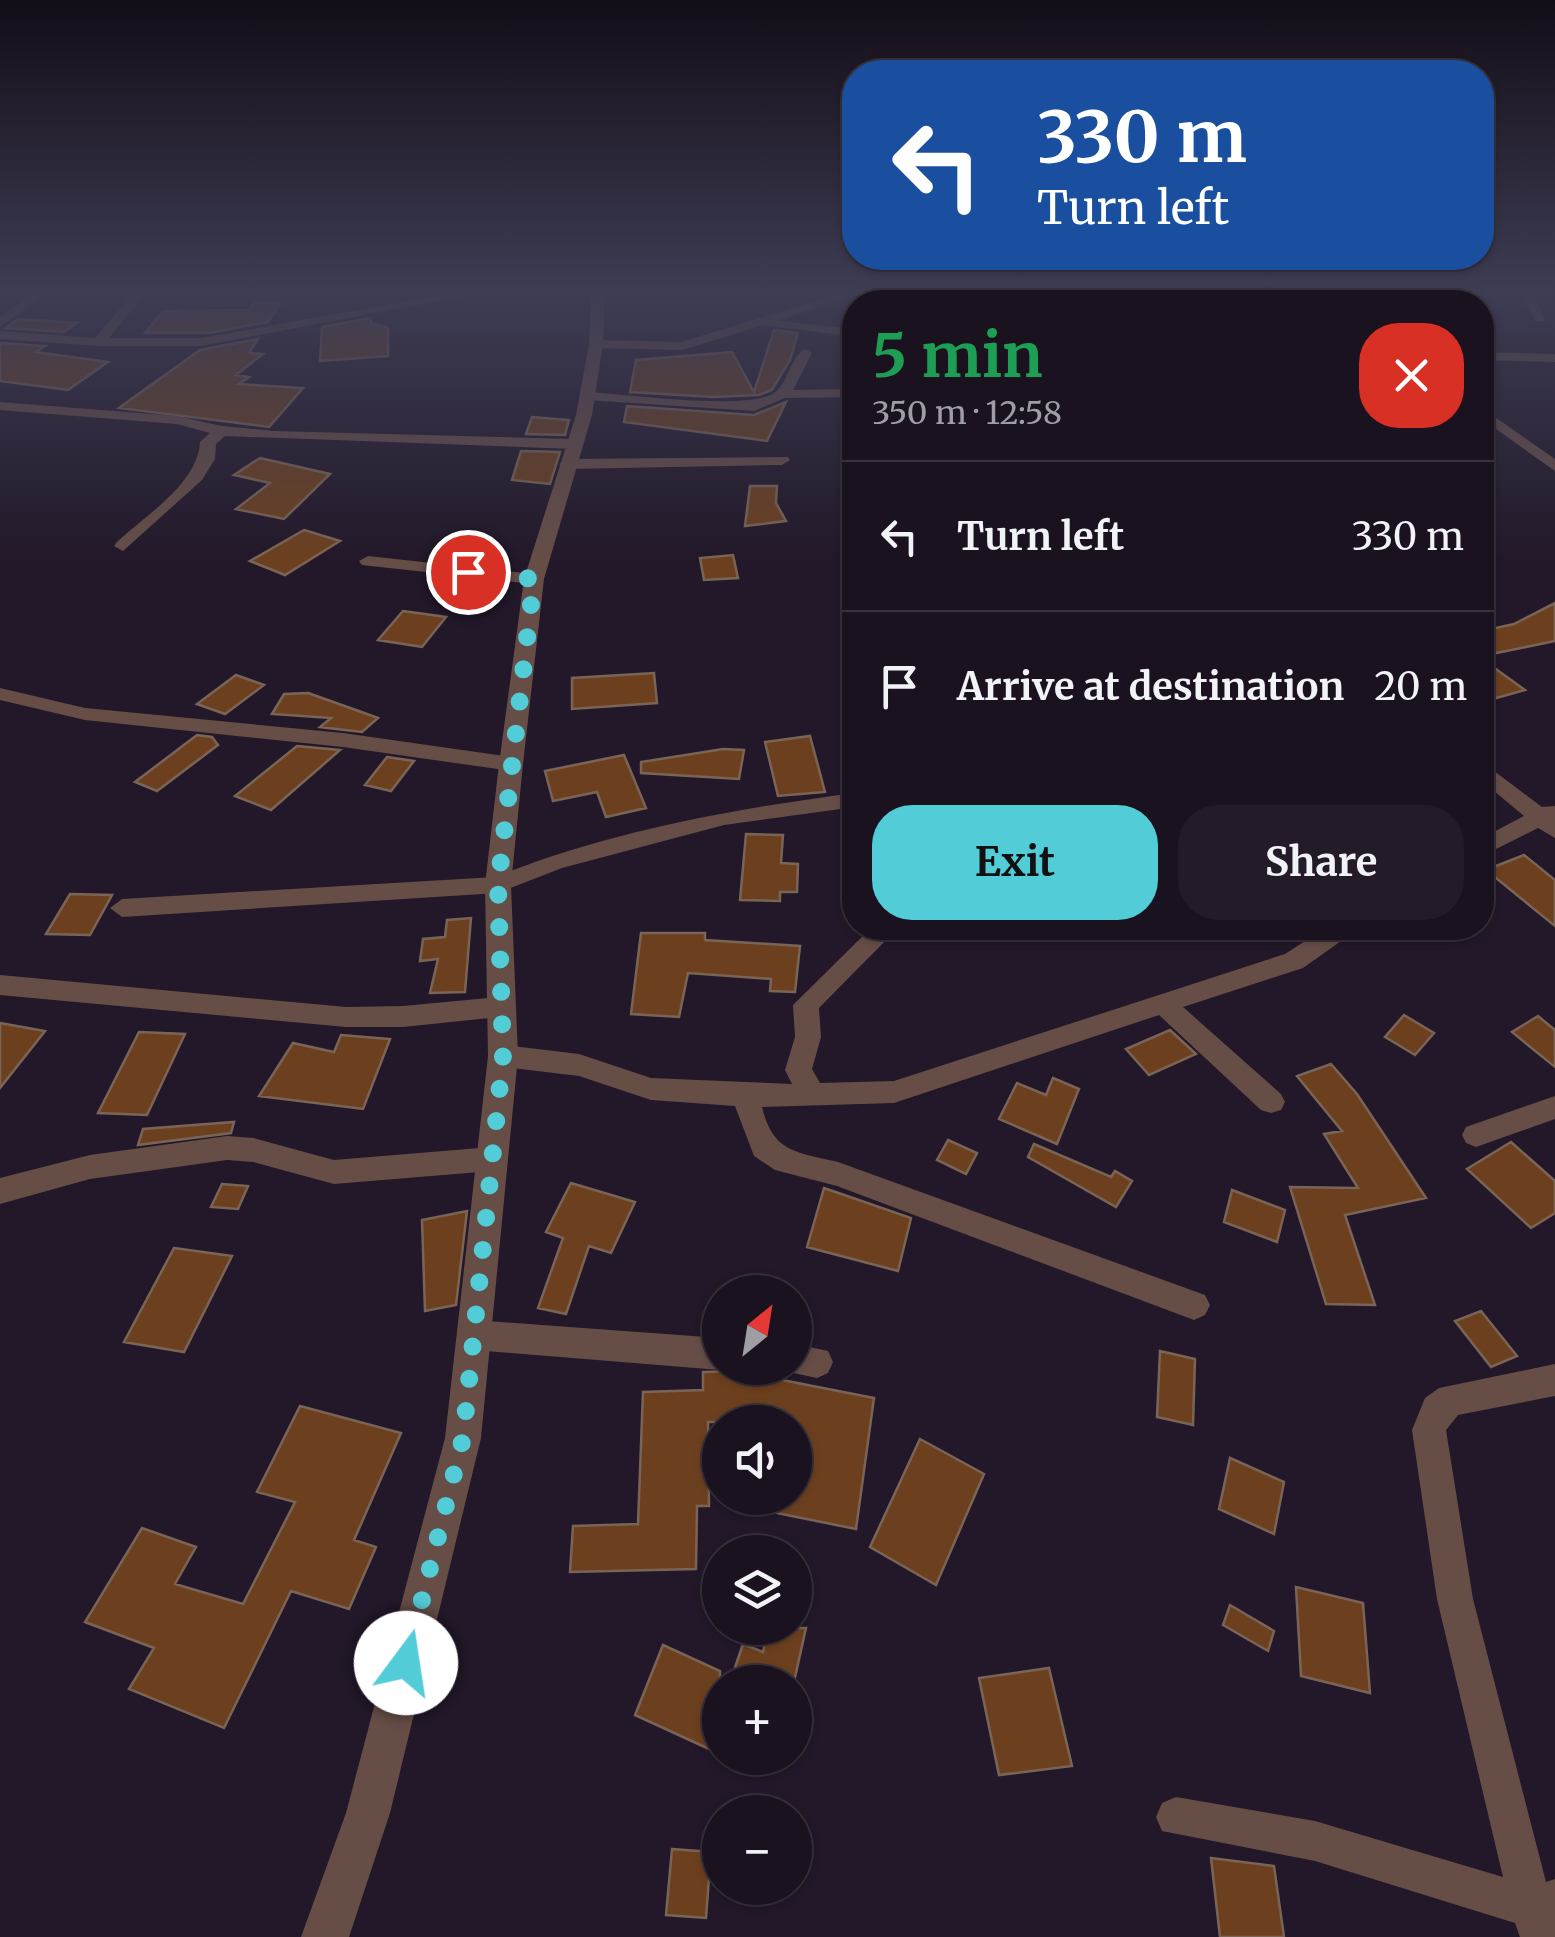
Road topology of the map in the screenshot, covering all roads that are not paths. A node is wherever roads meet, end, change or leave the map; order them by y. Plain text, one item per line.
1 (588, 381) edge
2 (790, 381) edge
3 (842, 393) edge
4 (783, 394) junction
5 (0, 406) edge
6 (1494, 421) edge
7 (578, 430) junction
8 (222, 432) junction
9 (782, 460) dead end
10 (1555, 466) edge
11 (123, 546) dead end
12 (368, 561) dead end
13 (534, 579) junction
14 (0, 694) edge
15 (510, 764) junction
16 (1494, 778) edge
17 (842, 802) edge
18 (1549, 819) edge
19 (1494, 843) edge
20 (498, 885) junction
21 (122, 908) dead end
22 (874, 940) edge
23 (1316, 940) edge
24 (0, 985) edge
25 (1163, 1004) junction
26 (499, 1007) junction
27 (503, 1056) junction
28 (812, 1094) junction
29 (746, 1096) junction
30 (1271, 1102) dead end
31 (1555, 1107) edge
32 (1476, 1135) dead end
33 (492, 1159) junction
34 (0, 1191) edge
35 (1194, 1305) dead end
36 (474, 1335) junction
37 (702, 1353) edge
38 (1555, 1380) edge
39 (1176, 1817) dead end
40 (1542, 1915) edge
41 (325, 1937) edge

1 - 7 street
2 - 4 street
3 - 4 street
4 - 7 street
5 - 8 street
6 - 10 street
7 - 8 street
7 - 9 street
7 - 13 street
8 - 11 street
12 - 13 street
13 - 15 street
14 - 15 street
15 - 20 street
16 - 18 street
17 - 20 street
18 - 19 street
20 - 21 street
20 - 26 street
22 - 28 street
23 - 25 street
24 - 26 street
25 - 28 street
25 - 30 street
26 - 27 street
27 - 29 street
27 - 33 street
28 - 29 street
29 - 35 street
31 - 32 street
33 - 34 street
33 - 36 street
36 - 37 street
36 - 41 street
38 - 40 street
39 - 40 street

